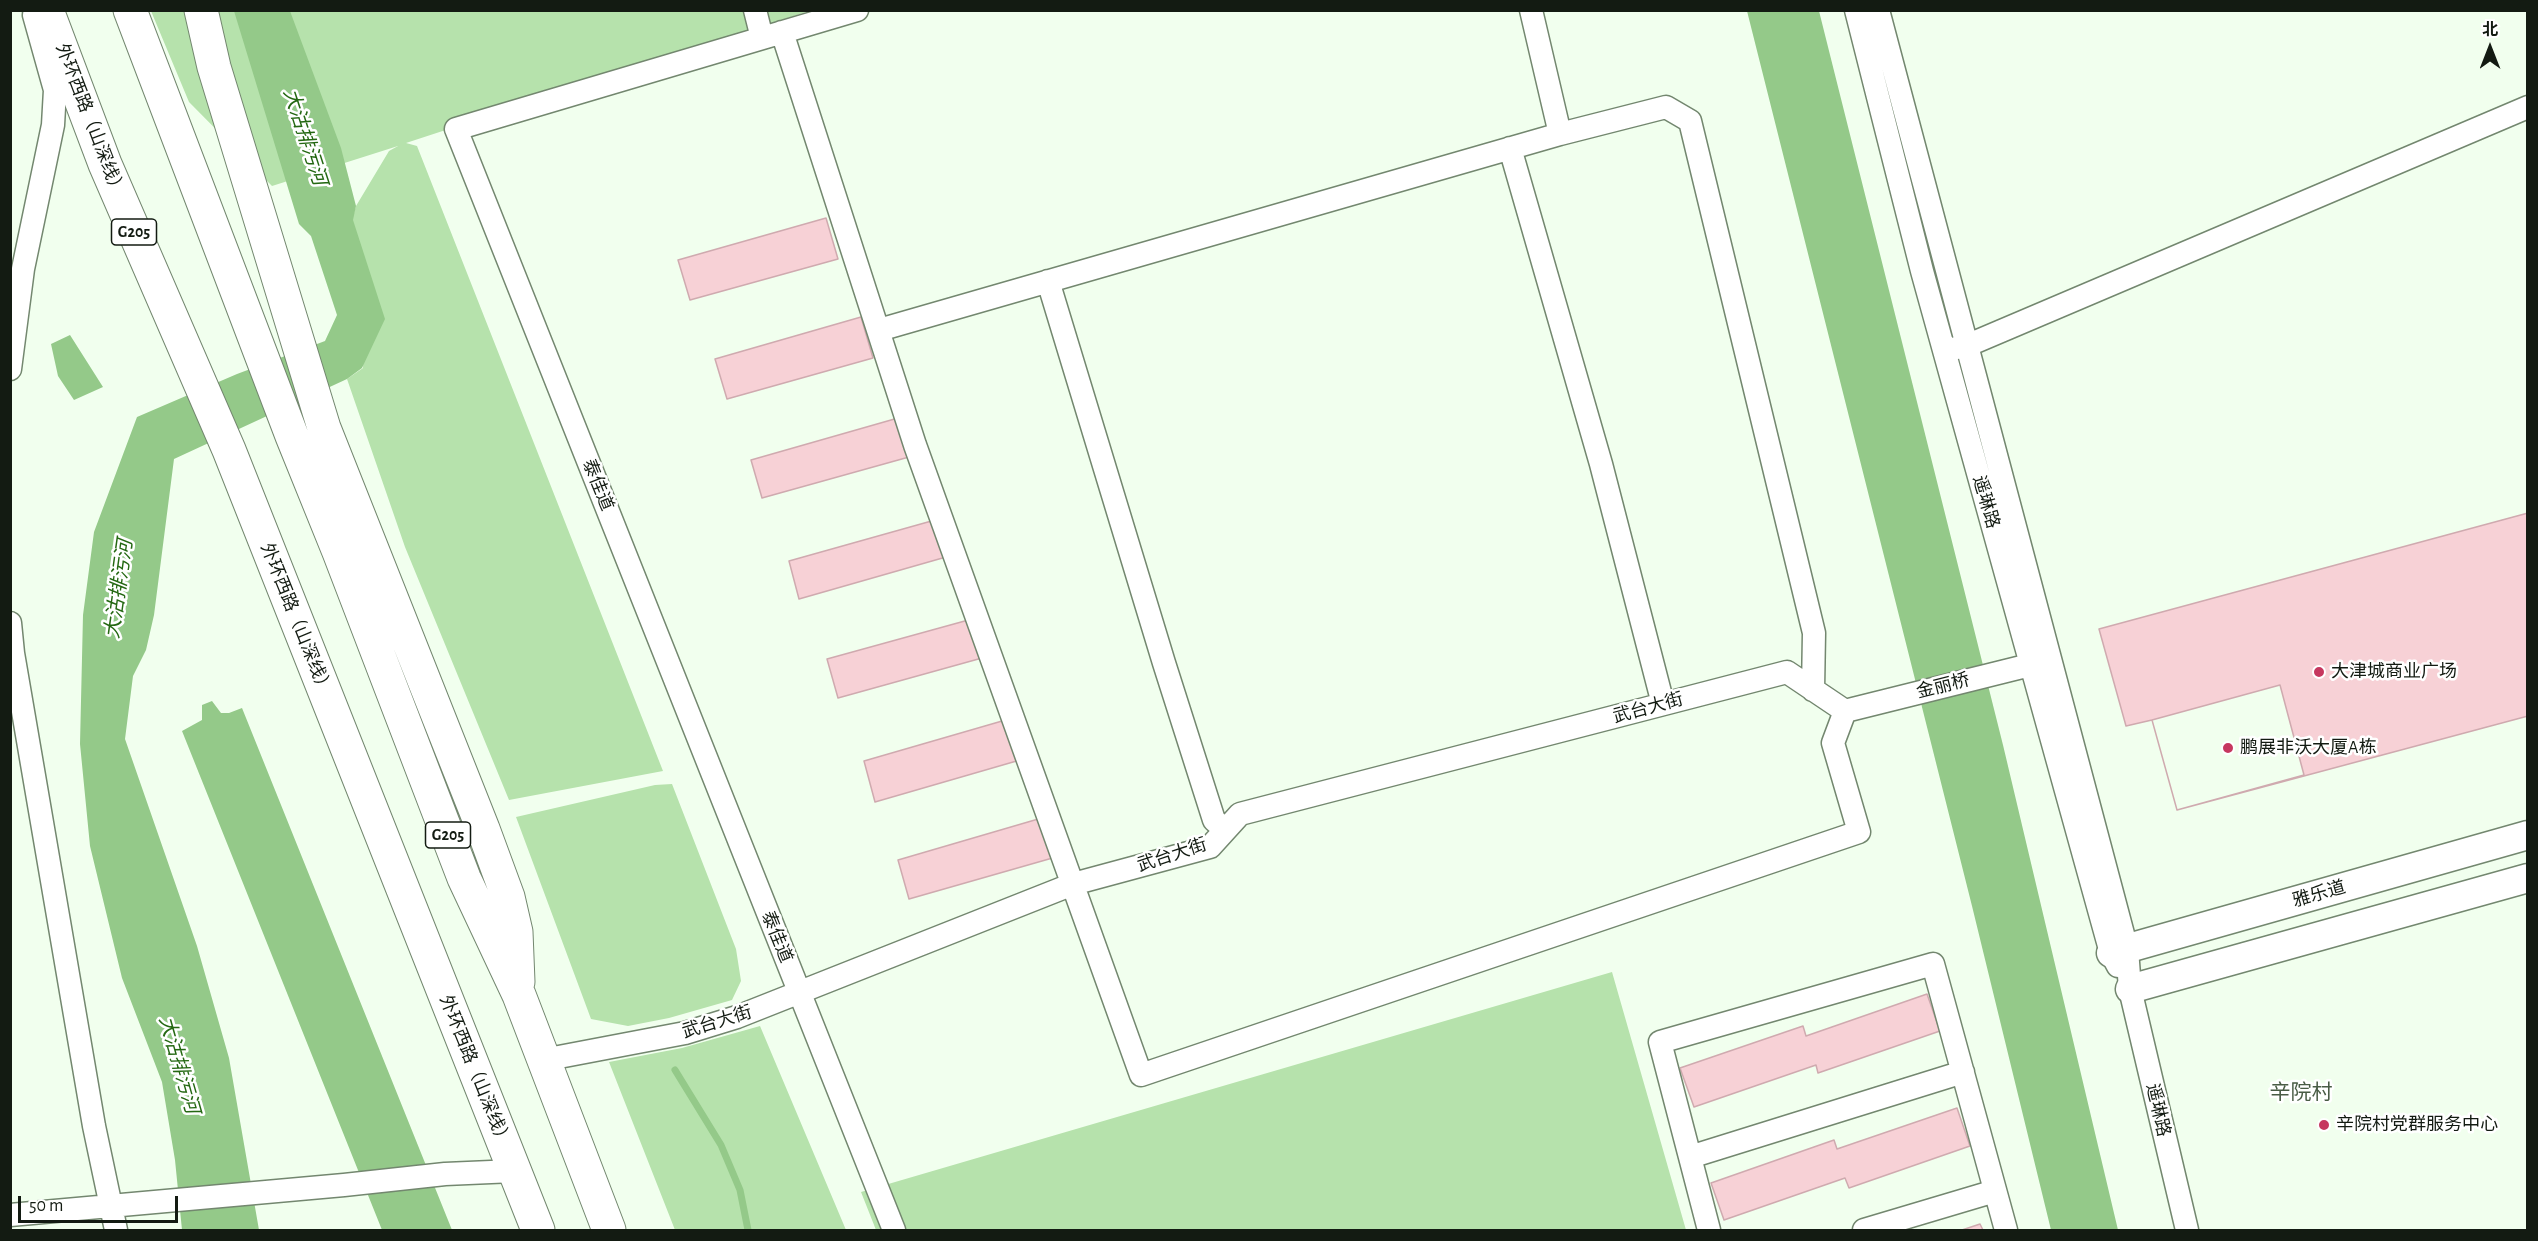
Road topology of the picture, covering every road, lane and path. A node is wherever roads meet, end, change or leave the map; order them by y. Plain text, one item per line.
1 (33, 10) edge
2 (47, 10) edge
3 (130, 10) edge
4 (201, 10) edge
5 (755, 10) edge
6 (857, 10) edge
7 (1531, 10) edge
8 (1856, 10) edge
9 (1878, 10) edge
10 (772, 35) junction
11 (2528, 107) edge
12 (1560, 134) junction
13 (1510, 148) junction
14 (1047, 281) junction
15 (879, 330) junction
16 (1955, 348) junction
17 (10, 369) edge
18 (10, 623) edge
19 (2041, 662) junction
20 (1813, 690) junction
21 (1662, 704) junction
22 (1845, 711) junction
23 (1225, 830) junction
24 (2528, 835) edge
25 (2528, 878) edge
26 (1073, 885) junction
27 (2119, 951) junction
28 (2130, 989) junction
29 (800, 993) junction
30 (519, 995) junction
31 (543, 1060) junction
32 (1963, 1072) junction
33 (1690, 1157) junction
34 (514, 1171) junction
35 (1995, 1191) junction
36 (111, 1206) junction
37 (10, 1215) edge
38 (116, 1230) edge
39 (538, 1230) edge
40 (609, 1230) edge
41 (894, 1230) edge
42 (1709, 1230) edge
43 (1864, 1230) edge
44 (2006, 1230) edge
45 (2187, 1230) edge

1 - 17 street
2 - 34 highway, 外环西路（山深线） / G205
3 - 30 highway, G205
4 - 30 highway
5 - 10 street
6 - 10 street, 泰佳道
7 - 12 street
8 - 16 street, 遥琳路
9 - 16 street, 遥琳路
10 - 15 street
10 - 29 street, 泰佳道
11 - 16 street
12 - 13 street
12 - 20 street
13 - 14 street
13 - 21 street
14 - 15 street
14 - 23 street
15 - 26 street
16 - 19 street, 遥琳路
18 - 36 street
19 - 22 street, 金丽桥
19 - 27 street, 遥琳路
20 - 21 street, 武台大街
20 - 22 street, 武台大街
21 - 23 street, 武台大街
22 - 26 street
23 - 26 street, 武台大街
24 - 27 main road, 雅乐道
25 - 28 main road
26 - 29 street, 武台大街
27 - 28 street, 遥琳路
28 - 45 street, 遥琳路
29 - 31 street, 武台大街
29 - 41 street, 泰佳道
30 - 31 highway, G205
31 - 40 highway, G205
32 - 33 street
32 - 33 street
32 - 35 street
33 - 42 street
34 - 36 street
34 - 39 highway, 外环西路（山深线） / G205
35 - 43 street
35 - 44 street
36 - 37 street
36 - 38 street

